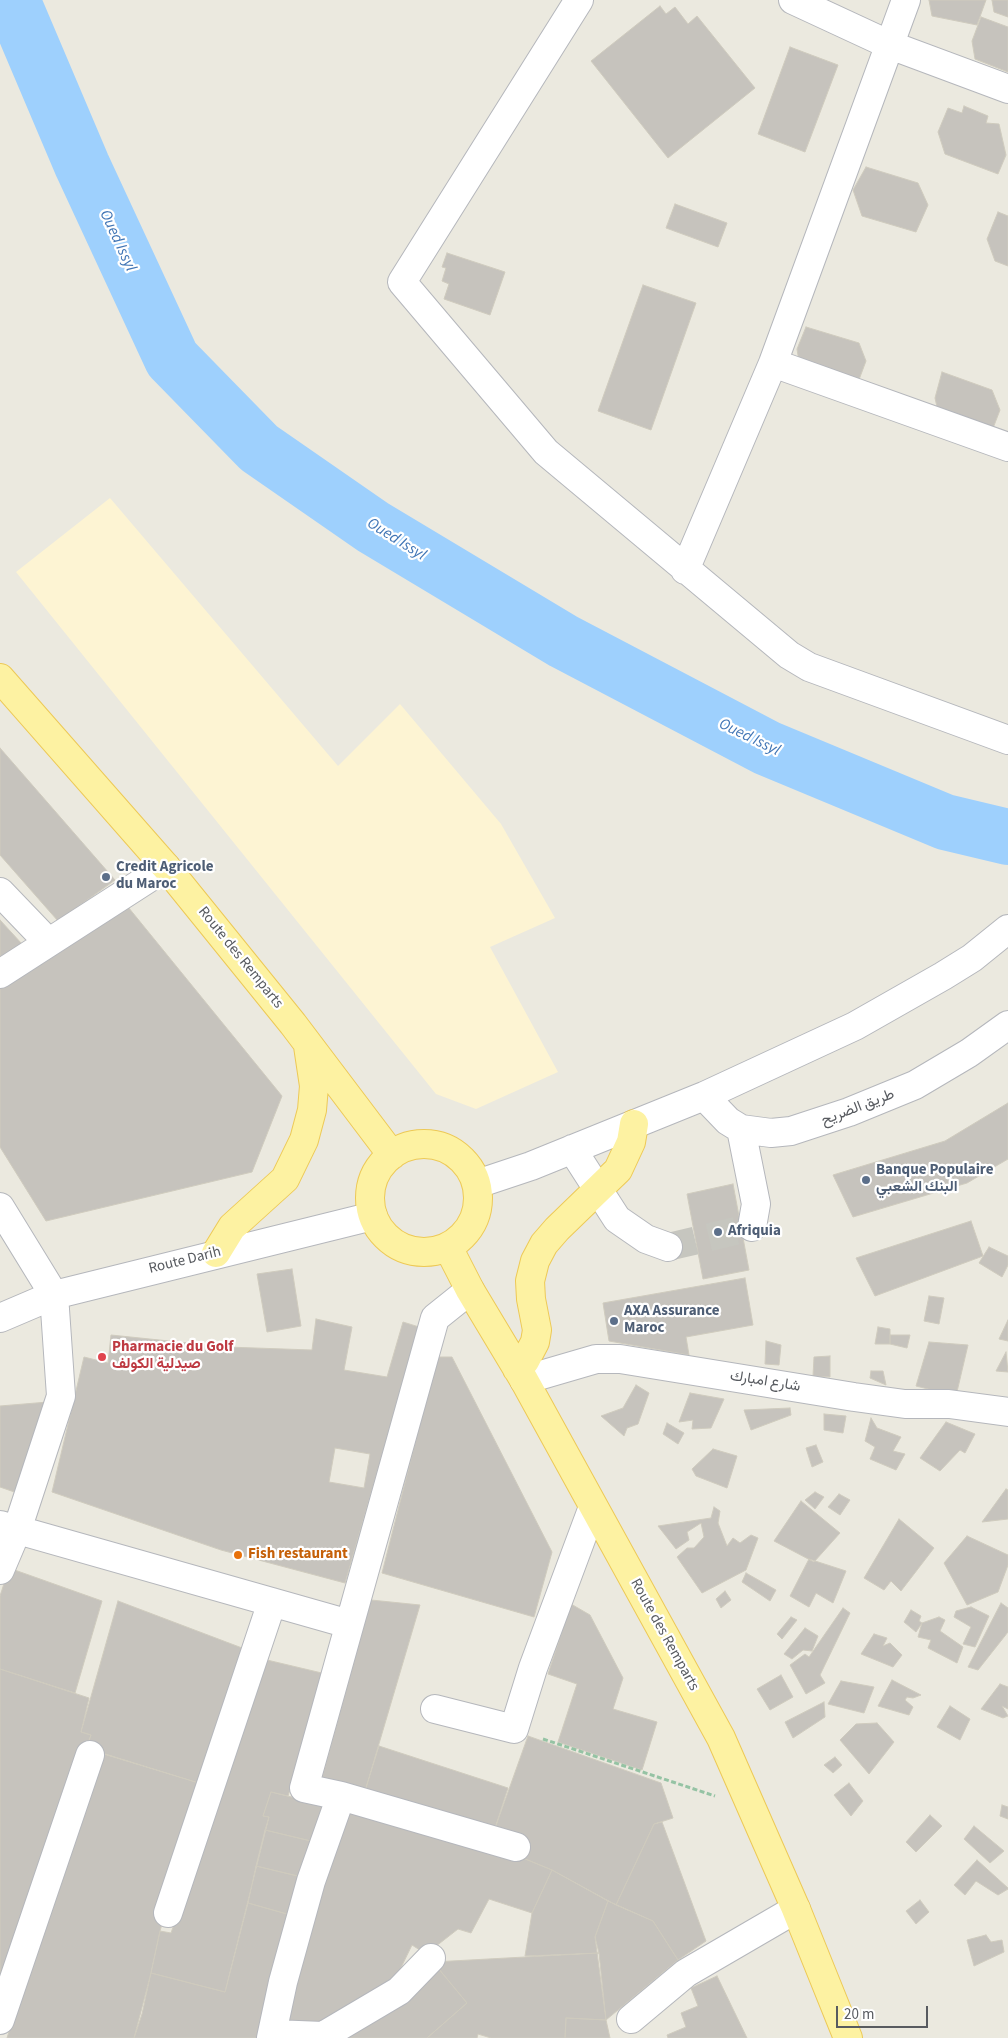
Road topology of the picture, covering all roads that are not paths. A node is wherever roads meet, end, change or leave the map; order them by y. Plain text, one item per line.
1 (579, 0) edge
2 (793, 0) edge
3 (906, 0) edge
4 (890, 46) junction
5 (1008, 89) edge
6 (773, 363) junction
7 (1008, 448) edge
8 (685, 570) junction
9 (0, 678) edge
10 (1008, 740) edge
11 (166, 867) junction
12 (0, 892) edge
13 (1008, 929) edge
14 (48, 942) junction
15 (0, 974) edge
16 (1008, 1025) edge
17 (306, 1040) junction
18 (704, 1096) junction
19 (634, 1124) junction
20 (741, 1128) junction
21 (572, 1149) junction
22 (392, 1155) junction
23 (477, 1184) junction
24 (598, 1190) junction
25 (0, 1207) edge
26 (373, 1216) junction
27 (752, 1227) dead end
28 (448, 1247) junction
29 (668, 1247) tunnel mouth
30 (216, 1253) junction
31 (470, 1290) junction
32 (54, 1295) junction
33 (0, 1318) edge
34 (521, 1374) junction
35 (1008, 1412) edge
36 (593, 1508) junction
37 (8, 1528) edge
38 (0, 1570) edge
39 (272, 1602) junction
40 (349, 1624) junction
41 (435, 1709) dead end
42 (90, 1755) dead end
43 (341, 1796) junction
44 (516, 1847) dead end
45 (796, 1909) junction
46 (168, 1913) dead end
47 (430, 1958) dead end
48 (0, 2020) edge
49 (631, 2020) dead end
50 (272, 2036) edge
51 (848, 2038) edge

1 - 8 street
2 - 4 street
3 - 4 street
4 - 5 street
4 - 6 street
6 - 7 street
6 - 8 street
8 - 10 street
9 - 11 main road, Route des Remparts
11 - 14 street
11 - 17 main road, Route des Remparts
12 - 14 street
13 - 18 street
14 - 15 street
16 - 20 street, طريق الضريح
17 - 22 main road, Route des Remparts
17 - 30 main road
18 - 19 street
18 - 20 street, طريق الضريح
19 - 21 street
19 - 24 main road
20 - 27 street
21 - 23 street
21 - 24 street
22 - 23 main road
22 - 26 main road
23 - 28 main road
24 - 29 street
24 - 34 main road
25 - 32 street
26 - 28 main road
26 - 30 street, Route Darih
28 - 31 main road, Route des Remparts
30 - 32 street, Route Darih
31 - 34 main road, Route des Remparts
31 - 40 street
32 - 33 street, Route Darih
32 - 37 street
34 - 35 street, شارع امبارك
34 - 36 main road, Route des Remparts
36 - 41 street
36 - 45 main road, Route des Remparts
37 - 38 street
37 - 39 street
39 - 40 street
39 - 46 street
40 - 43 street
42 - 48 street
43 - 44 street
43 - 50 street
45 - 49 street
45 - 51 main road, Route des Remparts
47 - 50 street

